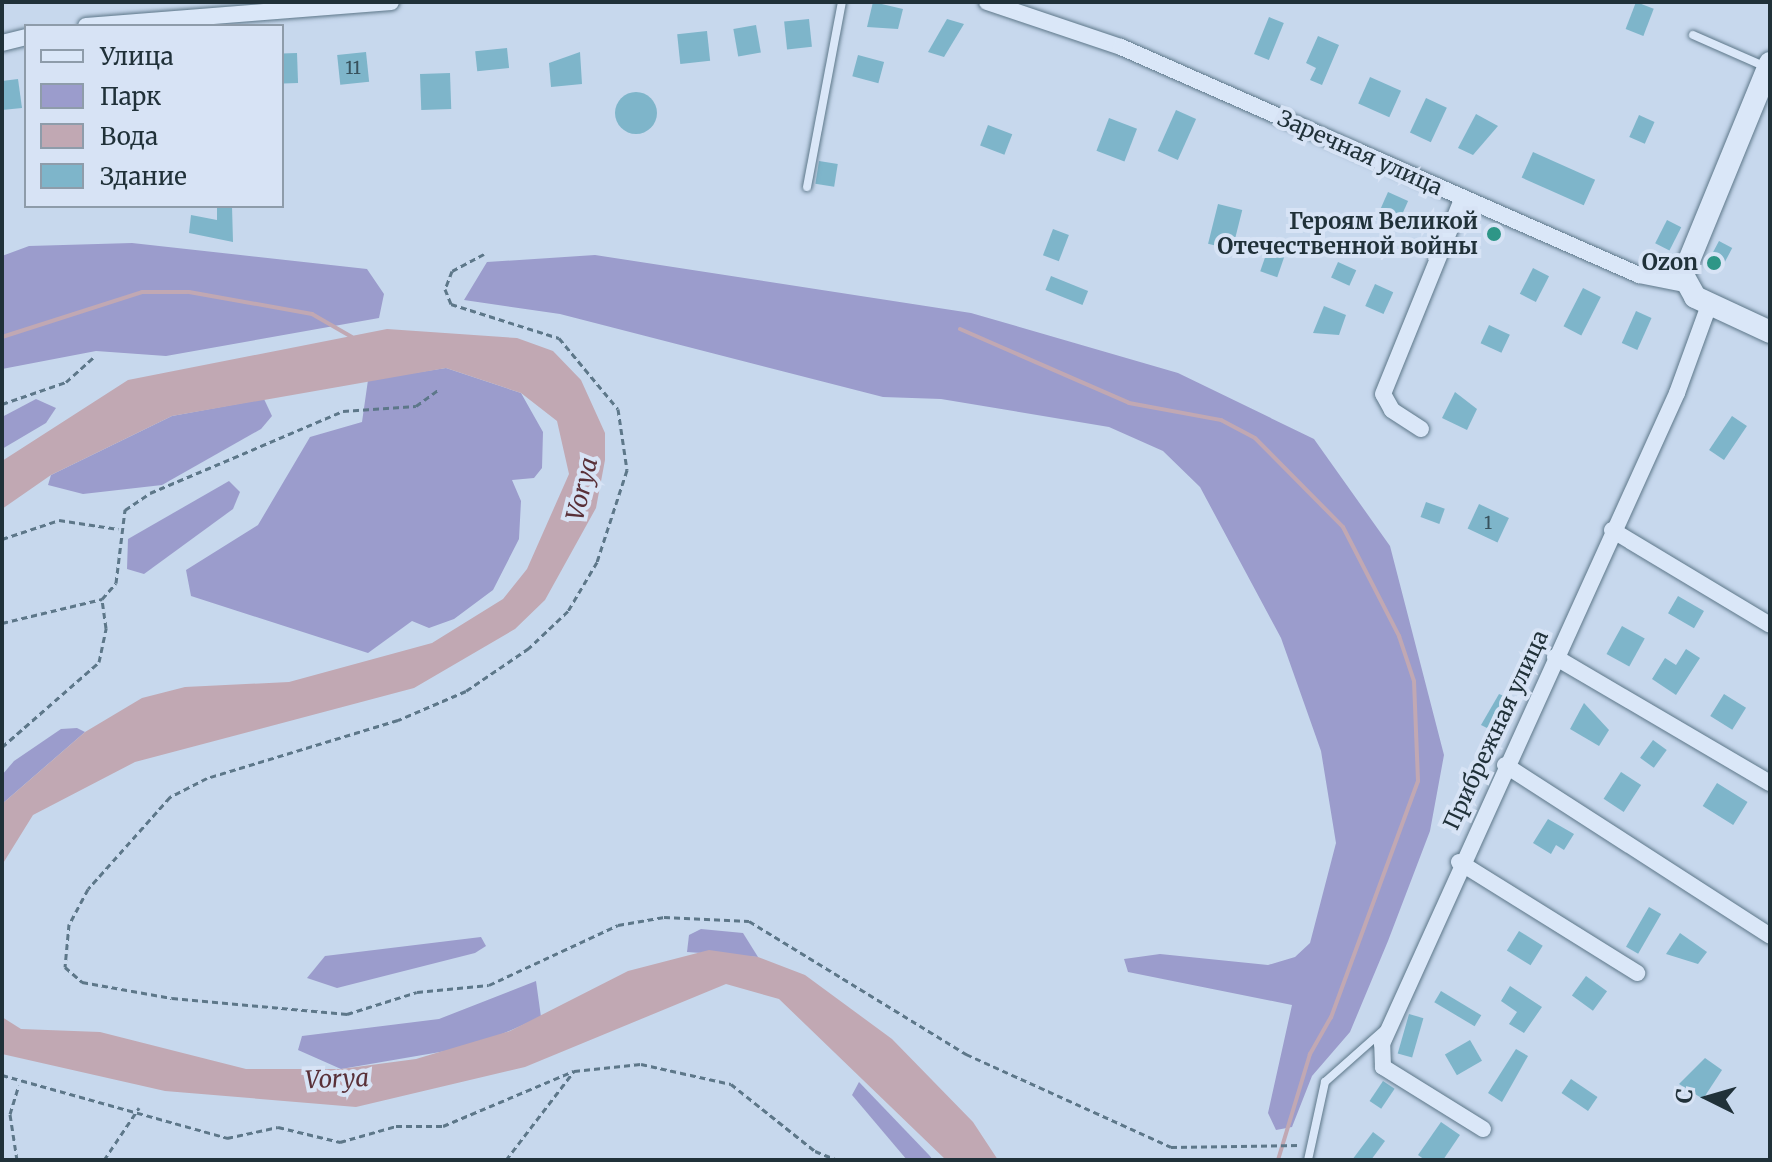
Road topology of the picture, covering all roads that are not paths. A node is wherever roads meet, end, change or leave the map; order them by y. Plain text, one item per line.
1 (391, 2) edge
2 (842, 2) edge
3 (987, 2) edge
4 (111, 24) edge
5 (1693, 35) dead end
6 (24, 38) edge
7 (2, 43) edge
8 (1769, 65) edge
9 (807, 187) dead end
10 (1462, 199) junction
11 (1685, 284) junction
12 (1709, 305) junction
13 (1770, 332) edge
14 (1421, 429) dead end
15 (1612, 530) junction
16 (1770, 625) edge
17 (1555, 657) junction
18 (1505, 765) junction
19 (1770, 783) edge
20 (1459, 862) junction
21 (1770, 936) edge
22 (1637, 973) dead end
23 (1390, 1026) junction
24 (1483, 1129) dead end
25 (1308, 1160) edge

1 - 4 street
2 - 9 lane
3 - 10 street, Заречная улица
5 - 8 lane
6 - 7 street
8 - 11 street
10 - 11 street, Заречная улица
10 - 14 street
11 - 12 street
12 - 13 street
12 - 15 street, Прибрежная улица
15 - 16 street
15 - 17 street, Прибрежная улица
17 - 18 street, Прибрежная улица
17 - 19 street
18 - 20 street, Прибрежная улица
18 - 21 street
20 - 22 street
20 - 23 street, Прибрежная улица
23 - 24 street, Прибрежная улица
23 - 25 lane

